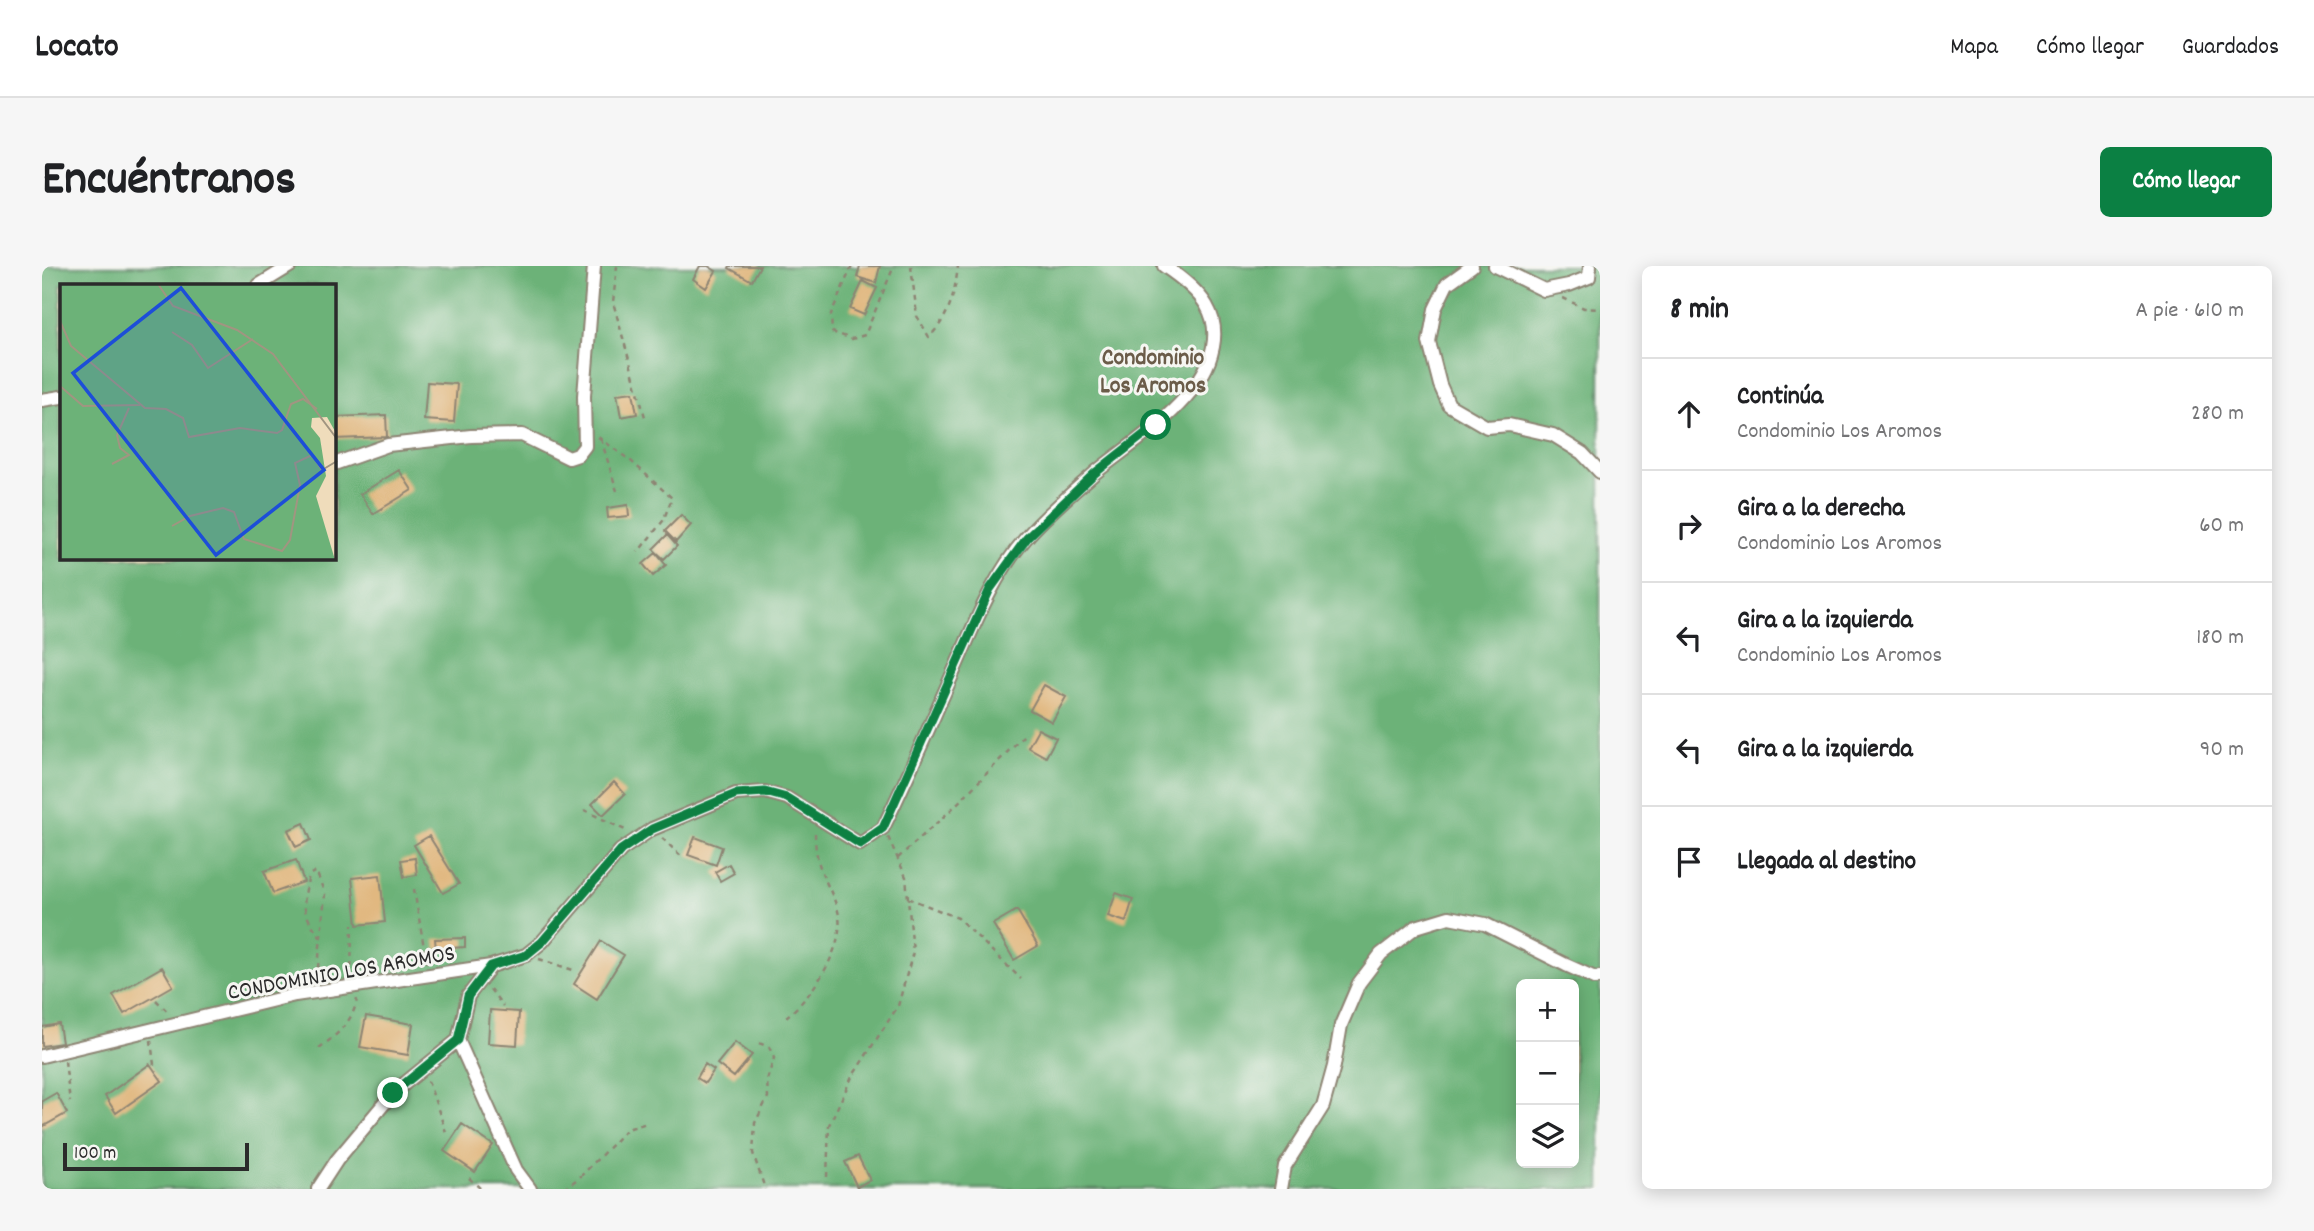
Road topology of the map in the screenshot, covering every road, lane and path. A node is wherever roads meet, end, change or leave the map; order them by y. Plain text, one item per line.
1 (290, 266) edge
2 (594, 266) edge
3 (617, 266) edge
4 (852, 266) edge
5 (894, 266) edge
6 (911, 266) edge
7 (958, 266) edge
8 (1164, 266) edge
9 (1472, 266) edge
10 (1495, 266) edge
11 (1590, 266) edge
12 (261, 284) edge
13 (1544, 290) junction
14 (1600, 309) edge
15 (60, 397) edge
16 (42, 400) edge
17 (645, 417) dead end
18 (584, 426) junction
19 (601, 439) junction
20 (336, 463) edge
21 (1600, 472) edge
22 (617, 491) dead end
23 (638, 552) dead end
24 (1025, 734) dead end
25 (584, 810) dead end
26 (814, 815) junction
27 (883, 828) junction
28 (652, 829) junction
29 (640, 837) junction
30 (683, 858) dead end
31 (898, 858) junction
32 (414, 889) dead end
33 (908, 898) junction
34 (352, 925) dead end
35 (320, 937) junction
36 (526, 955) junction
37 (491, 966) junction
38 (576, 971) dead end
39 (429, 975) junction
40 (1600, 977) edge
41 (481, 978) junction
42 (1021, 979) dead end
43 (356, 986) junction
44 (316, 992) junction
45 (156, 1000) dead end
46 (503, 1006) dead end
47 (786, 1017) dead end
48 (178, 1023) junction
49 (150, 1030) junction
50 (458, 1040) junction
51 (759, 1043) dead end
52 (318, 1048) dead end
53 (64, 1051) junction
54 (42, 1056) edge
55 (154, 1065) dead end
56 (424, 1068) junction
57 (70, 1102) dead end
58 (647, 1123) dead end
59 (446, 1132) dead end
60 (827, 1177) dead end
61 (469, 1178) dead end
62 (317, 1189) edge
63 (481, 1189) edge
64 (530, 1189) edge
65 (564, 1189) edge
66 (765, 1189) edge
67 (1281, 1189) edge

1 - 12 street
2 - 18 street
3 - 17 path
4 - 5 path
6 - 7 path
8 - 27 street
9 - 21 street
10 - 13 street
11 - 13 street
13 - 14 path
15 - 16 street
18 - 19 path
18 - 20 street
19 - 22 path
19 - 23 path
24 - 31 path
25 - 29 path
26 - 27 street, CONDOMINIO LOS AROMOS
26 - 28 street, CONDOMINIO LOS AROMOS
26 - 47 path
27 - 31 path
28 - 29 street, CONDOMINIO LOS AROMOS
28 - 30 path
29 - 36 street, CONDOMINIO LOS AROMOS
31 - 33 path
32 - 39 path
33 - 42 path
33 - 60 path
34 - 43 path
35 - 35 path
35 - 44 path
36 - 37 street, CONDOMINIO LOS AROMOS
36 - 38 path
37 - 39 street, CONDOMINIO LOS AROMOS
37 - 41 street
39 - 43 street, CONDOMINIO LOS AROMOS
40 - 67 street
41 - 46 path
41 - 50 street
43 - 44 street, CONDOMINIO LOS AROMOS
43 - 52 path
44 - 48 street, CONDOMINIO LOS AROMOS
45 - 48 path
48 - 49 street, CONDOMINIO LOS AROMOS
49 - 53 street, CONDOMINIO LOS AROMOS
49 - 55 path
50 - 56 street
50 - 64 street
51 - 66 path
53 - 54 street, CONDOMINIO LOS AROMOS
53 - 57 path
56 - 59 path
56 - 62 street
58 - 65 path
61 - 63 path

